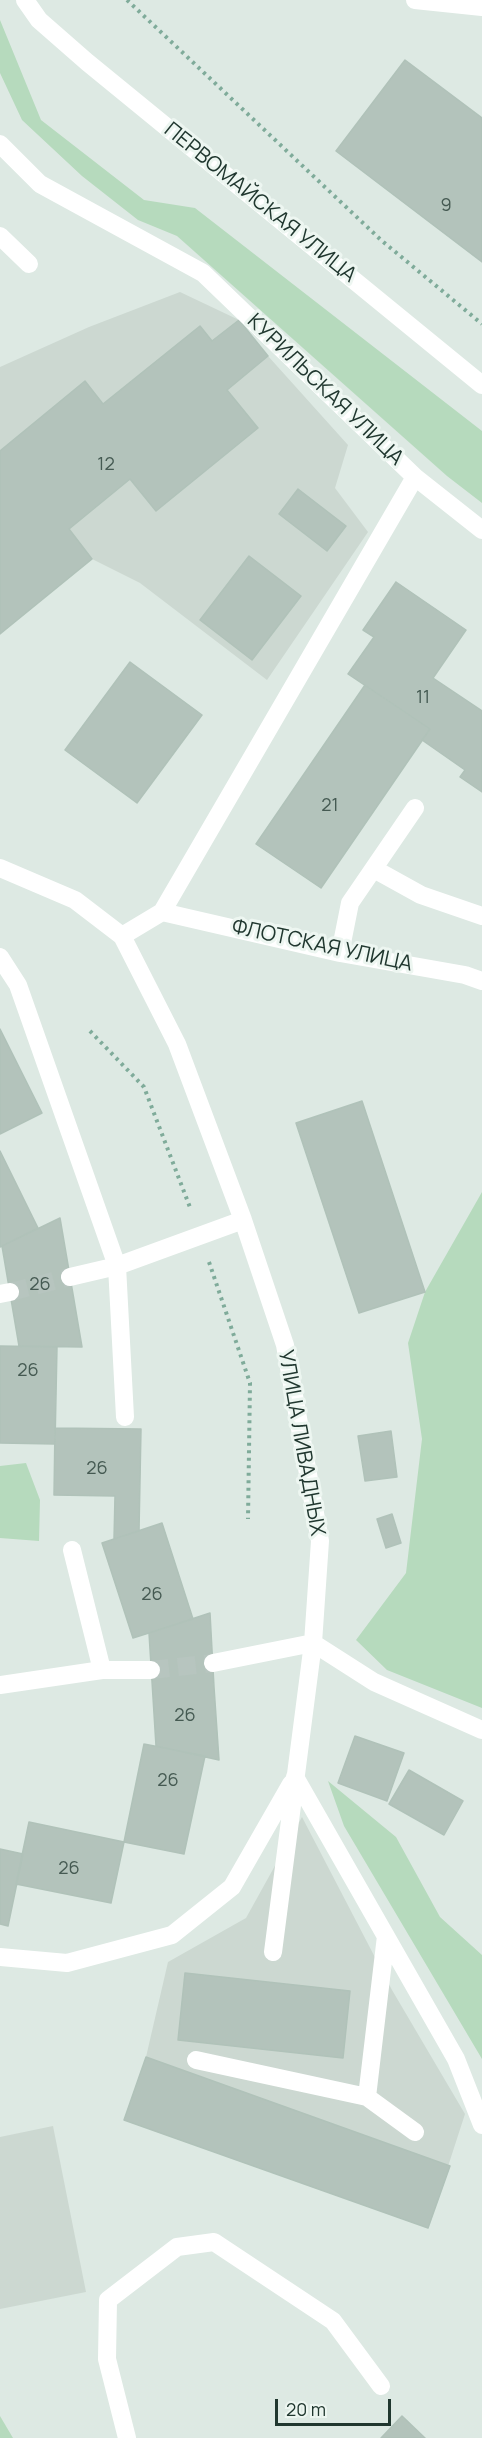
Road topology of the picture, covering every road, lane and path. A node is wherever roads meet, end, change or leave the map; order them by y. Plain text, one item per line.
1 (25, 0) edge
2 (127, 0) edge
3 (415, 0) edge
4 (482, 7) edge
5 (0, 144) edge
6 (0, 236) edge
7 (29, 264) dead end
8 (482, 324) edge
9 (482, 385) edge
10 (415, 477) junction
11 (482, 530) edge
12 (416, 808) dead end
13 (0, 868) edge
14 (374, 869) junction
15 (162, 912) junction
16 (482, 916) edge
17 (122, 936) junction
18 (340, 953) junction
19 (0, 957) edge
20 (482, 981) edge
21 (243, 1220) junction
22 (117, 1266) junction
23 (70, 1277) tunnel mouth
24 (125, 1417) dead end
25 (72, 1550) dead end
26 (313, 1643) junction
27 (213, 1663) tunnel mouth
28 (102, 1670) junction
29 (151, 1670) tunnel mouth
30 (0, 1685) edge
31 (482, 1730) edge
32 (295, 1777) junction
33 (386, 1936) junction
34 (273, 1952) dead end
35 (0, 1956) edge
36 (196, 2060) dead end
37 (367, 2097) junction
38 (482, 2125) edge
39 (415, 2132) dead end
40 (381, 2386) dead end
41 (127, 2438) edge

1 - 9 street, ПЕРВОМАЙСКАЯ УЛИЦА
2 - 8 path
3 - 4 street
5 - 10 street, КУРИЛЬСКАЯ УЛИЦА
6 - 7 street
10 - 11 street
10 - 15 street, КУРИЛЬСКАЯ УЛИЦА
12 - 14 street
13 - 17 street, УЛИЦА ЛИВАДНЫХ
14 - 16 street
14 - 18 street
15 - 17 street
15 - 18 street, ФЛОТСКАЯ УЛИЦА
17 - 21 street, УЛИЦА ЛИВАДНЫХ
18 - 20 street, ФЛОТСКАЯ УЛИЦА
19 - 22 street
21 - 22 street
21 - 26 street, УЛИЦА ЛИВАДНЫХ
22 - 23 street
22 - 24 street
25 - 28 street
26 - 27 street
26 - 31 street
26 - 32 street, УЛИЦА ЛИВАДНЫХ
28 - 29 street
28 - 30 street
32 - 33 street
32 - 34 street
32 - 35 street, УЛИЦА ЛИВАДНЫХ
33 - 37 street
33 - 38 street
36 - 37 street
37 - 39 street
40 - 41 street

